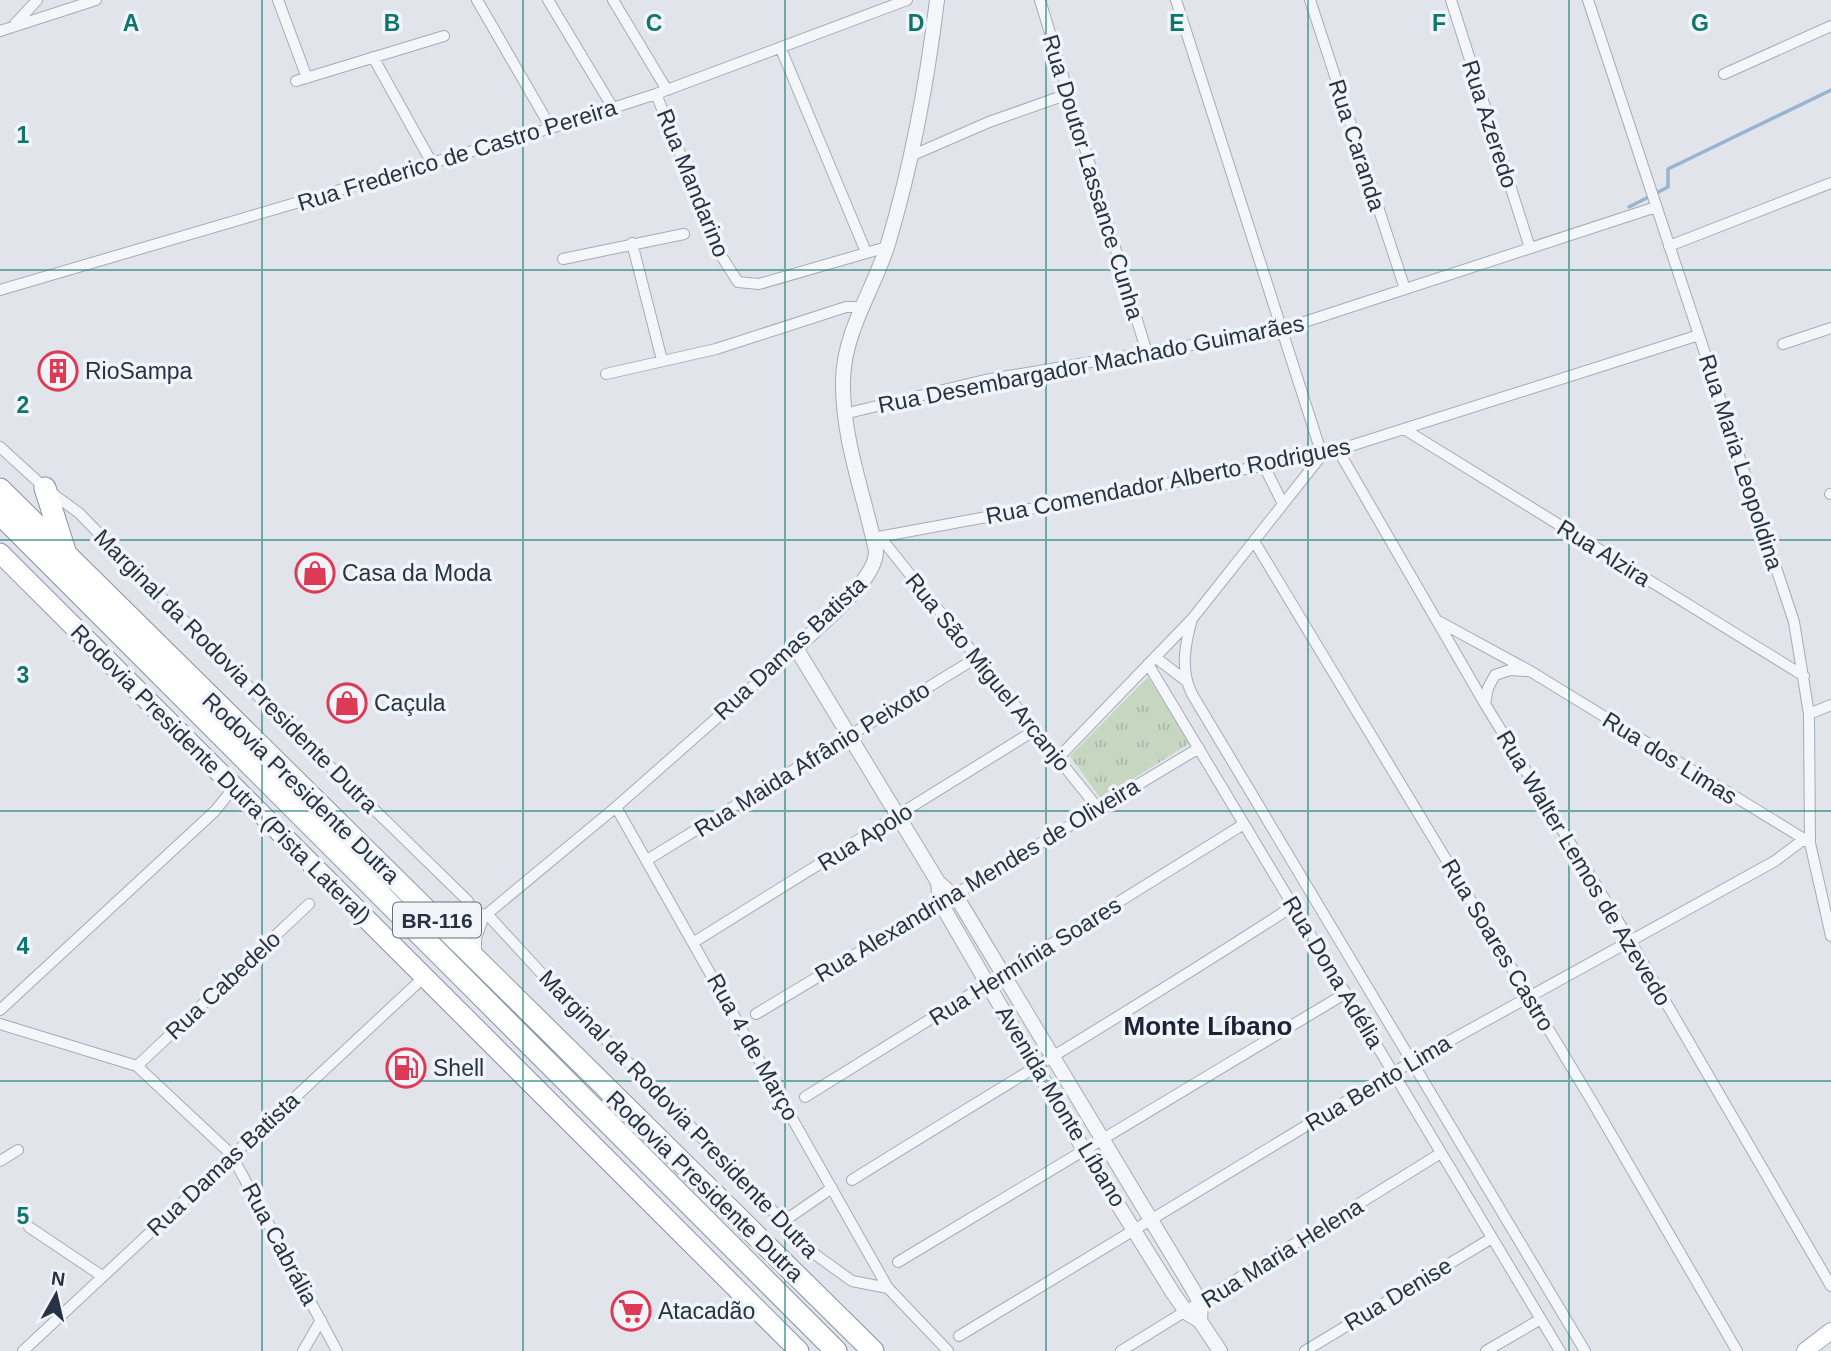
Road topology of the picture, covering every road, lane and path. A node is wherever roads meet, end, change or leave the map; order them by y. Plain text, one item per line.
1 (37, 0) edge
2 (96, 0) edge
3 (278, 0) edge
4 (477, 0) edge
5 (548, 0) edge
6 (613, 0) edge
7 (907, 0) edge
8 (937, 0) edge
9 (1041, 0) edge
10 (1176, 0) edge
11 (1310, 0) edge
12 (1451, 0) edge
13 (1588, 0) edge
14 (14, 25) junction
15 (1831, 26) edge
16 (0, 31) edge
17 (444, 36) dead end
18 (781, 49) junction
19 (373, 57) junction
20 (1724, 74) dead end
21 (662, 92) junction
22 (1068, 94) junction
23 (613, 108) junction
24 (551, 128) junction
25 (913, 155) junction
26 (433, 165) junction
27 (1831, 183) edge
28 (1656, 205) junction
29 (684, 234) dead end
30 (632, 243) junction
31 (1669, 246) junction
32 (887, 247) junction
33 (1530, 248) junction
34 (866, 253) junction
35 (563, 259) dead end
36 (1405, 289) junction
37 (0, 290) edge
38 (863, 307) junction
39 (1831, 328) edge
40 (1280, 330) junction
41 (1699, 335) junction
42 (1783, 344) dead end
43 (1147, 353) junction
44 (662, 360) junction
45 (606, 374) dead end
46 (844, 414) junction
47 (1404, 429) junction
48 (0, 447) edge
49 (1338, 450) junction
50 (1322, 455) junction
51 (1264, 466) junction
52 (45, 488) junction
53 (0, 489) edge
54 (1283, 504) junction
55 (0, 514) edge
56 (876, 538) junction
57 (1254, 541) junction
58 (0, 553) edge
59 (67, 556) junction
60 (1192, 619) junction
61 (1436, 619) junction
62 (796, 648) junction
63 (976, 658) junction
64 (1152, 661) junction
65 (1530, 671) junction
66 (1804, 676) junction
67 (1185, 680) junction
68 (1485, 704) junction
69 (1831, 705) edge
70 (1809, 713) junction
71 (1035, 730) junction
72 (848, 735) junction
73 (1199, 748) junction
74 (1058, 758) junction
75 (235, 786) junction
76 (616, 807) junction
77 (1097, 807) junction
78 (898, 816) junction
79 (1244, 824) junction
80 (1807, 842) junction
81 (647, 860) junction
82 (938, 882) junction
83 (953, 893) junction
84 (468, 901) dead end
85 (940, 902) junction
86 (309, 904) dead end
87 (1293, 906) junction
88 (429, 912) junction
89 (486, 915) junction
90 (1831, 936) edge
91 (1629, 939) junction
92 (694, 942) junction
93 (477, 962) junction
94 (1004, 973) junction
95 (424, 977) junction
96 (987, 983) junction
97 (1346, 993) junction
98 (1527, 995) junction
99 (0, 1010) edge
100 (756, 1014) dead end
101 (0, 1024) edge
102 (1052, 1056) junction
103 (1413, 1061) junction
104 (1035, 1065) junction
105 (137, 1066) junction
106 (1393, 1073) junction
107 (805, 1097) dead end
108 (1102, 1139) junction
109 (18, 1150) dead end
110 (1084, 1150) junction
111 (1441, 1153) junction
112 (231, 1154) junction
113 (0, 1161) edge
114 (852, 1180) dead end
115 (832, 1188) junction
116 (1151, 1221) junction
117 (784, 1222) junction
118 (29, 1227) dead end
119 (1136, 1230) junction
120 (1492, 1238) junction
121 (898, 1262) dead end
122 (102, 1276) junction
123 (1831, 1286) edge
124 (888, 1288) junction
125 (1201, 1304) junction
126 (1187, 1312) junction
127 (1541, 1319) junction
128 (321, 1320) junction
129 (1200, 1321) junction
130 (1831, 1331) edge
131 (959, 1336) dead end
132 (23, 1351) edge
133 (303, 1351) edge
134 (337, 1351) edge
135 (799, 1351) edge
136 (836, 1351) edge
137 (873, 1351) edge
138 (948, 1351) edge
139 (1121, 1351) edge
140 (1220, 1351) edge
141 (1305, 1351) edge
142 (1486, 1351) edge
143 (1560, 1351) edge
144 (1585, 1351) edge
145 (1737, 1351) edge
146 (1805, 1351) edge

1 - 14 street
2 - 14 street
3 - 19 street
4 - 24 street
5 - 23 street
6 - 21 street
7 - 18 street, Rua Frederico de Castro Pereira
8 - 25 street, Rua Damas Batista
9 - 22 street, Rua Doutor Lassance Cunha
10 - 40 street
11 - 36 street, Rua Caranda
12 - 33 street, Rua Azeredo
13 - 28 street, Rua Maria Leopoldina
14 - 16 street
15 - 20 street
17 - 19 street
18 - 21 street, Rua Frederico de Castro Pereira
18 - 34 street
19 - 26 street
21 - 23 street, Rua Frederico de Castro Pereira
21 - 34 street, Rua Mandarino
22 - 25 street
22 - 43 street, Rua Doutor Lassance Cunha
23 - 24 street, Rua Frederico de Castro Pereira
24 - 26 street, Rua Frederico de Castro Pereira
25 - 32 street, Rua Damas Batista
26 - 37 street, Rua Frederico de Castro Pereira
27 - 31 street
28 - 31 street, Rua Maria Leopoldina
28 - 33 street, Rua Desembargador Machado Guimarães
29 - 30 street
30 - 35 street
30 - 44 street
31 - 41 street, Rua Maria Leopoldina
32 - 34 street, Rua Mandarino
32 - 38 street, Rua Damas Batista
33 - 36 street, Rua Desembargador Machado Guimarães
36 - 40 street, Rua Desembargador Machado Guimarães
38 - 44 street
38 - 46 street, Rua Damas Batista
39 - 42 street
40 - 43 street, Rua Desembargador Machado Guimarães
40 - 50 street
41 - 47 street, Rua Comendador Alberto Rodrigues
41 - 66 street, Rua Maria Leopoldina
43 - 46 street, Rua Desembargador Machado Guimarães
44 - 45 street
46 - 56 street, Rua Damas Batista
47 - 49 street, Rua Comendador Alberto Rodrigues
47 - 66 street, Rua Alzira
48 - 52 street, Marginal da Rodovia Presidente Dutra
49 - 50 street, Rua Comendador Alberto Rodrigues
49 - 61 street, Rua Walter Lemos de Azevedo
50 - 51 street, Rua Comendador Alberto Rodrigues
50 - 54 street
51 - 54 street
51 - 56 street, Rua Comendador Alberto Rodrigues
52 - 59 highway
52 - 84 street, Marginal da Rodovia Presidente Dutra
53 - 59 highway, Rodovia Presidente Dutra / BR-116
54 - 57 street
55 - 136 highway, Rodovia Presidente Dutra / BR-116
56 - 62 street, Rua Damas Batista
56 - 63 street, Rua São Miguel Arcanjo
57 - 60 street
57 - 98 street, Rua Soares Castro
58 - 75 highway, Rodovia Presidente Dutra (Pista Lateral) / BR-116
59 - 88 highway, Rodovia Presidente Dutra / BR-116
60 - 64 street
60 - 67 street
61 - 65 street, Rua dos Limas
61 - 68 street, Rua Walter Lemos de Azevedo
62 - 72 street, Avenida Monte Líbano
62 - 76 street, Rua Damas Batista
63 - 71 street, Rua São Miguel Arcanjo
63 - 72 street, Rua Maida Afrânio Peixoto
64 - 67 street, Rua Dona Adélia
64 - 73 street, Rua Dona Adélia
64 - 74 street
65 - 68 street
65 - 80 street, Rua dos Limas
66 - 70 street, Rua Maria Leopoldina
67 - 103 street, Rua Dona Adélia
68 - 91 street, Rua Walter Lemos de Azevedo
69 - 70 street
70 - 80 street, Rua Maria Leopoldina
71 - 74 street, Rua São Miguel Arcanjo
71 - 78 street, Rua Apolo
72 - 78 street, Avenida Monte Líbano
72 - 81 street, Rua Maida Afrânio Peixoto
73 - 77 street, Rua Alexandrina Mendes de Oliveira
73 - 79 street, Rua Dona Adélia
74 - 77 street, Rua São Miguel Arcanjo
75 - 95 highway, Rodovia Presidente Dutra (Pista Lateral) / BR-116
75 - 99 street
76 - 81 street, Rua 4 de Março
76 - 89 street, Rua Damas Batista
77 - 83 street, Rua Alexandrina Mendes de Oliveira
78 - 82 street, Avenida Monte Líbano
78 - 92 street, Rua Apolo
79 - 87 street, Rua Dona Adélia
79 - 94 street, Rua Hermínia Soares
80 - 90 street, Rua Maria Leopoldina
80 - 91 street, Rua Bento Lima
81 - 92 street, Rua 4 de Março
82 - 83 street, Avenida Monte Líbano
82 - 85 street, Avenida Monte Líbano
83 - 85 street, Rua Alexandrina Mendes de Oliveira
83 - 94 street, Avenida Monte Líbano
85 - 96 street, Avenida Monte Líbano
85 - 100 street, Rua Alexandrina Mendes de Oliveira
86 - 105 street, Rua Cabedelo
87 - 97 street, Rua Dona Adélia
87 - 102 street
88 - 89 street
88 - 93 highway, Rodovia Presidente Dutra / BR-116
89 - 93 street
89 - 117 street, Marginal da Rodovia Presidente Dutra
91 - 98 street, Rua Bento Lima
91 - 123 street, Rua Walter Lemos de Azevedo
92 - 115 street, Rua 4 de Março
93 - 137 highway, Rodovia Presidente Dutra / BR-116
94 - 96 street, Rua Hermínia Soares
94 - 102 street, Avenida Monte Líbano
95 - 112 street, Rua Damas Batista
95 - 135 highway, Rodovia Presidente Dutra (Pista Lateral) / BR-116
96 - 104 street, Avenida Monte Líbano
96 - 107 street, Rua Hermínia Soares
97 - 106 street, Rua Dona Adélia
97 - 108 street
98 - 103 street, Rua Bento Lima
98 - 145 street, Rua Soares Castro
101 - 105 street, Rua Cabrália
102 - 104 street
102 - 108 street, Avenida Monte Líbano
103 - 106 street, Rua Bento Lima
103 - 144 street, Rua Dona Adélia
104 - 110 street, Avenida Monte Líbano
104 - 114 street
105 - 112 street, Rua Cabrália
106 - 111 street, Rua Dona Adélia
106 - 116 street, Rua Bento Lima
108 - 110 street
108 - 116 street, Avenida Monte Líbano
109 - 113 street
110 - 119 street, Avenida Monte Líbano
110 - 121 street
111 - 120 street, Rua Dona Adélia
111 - 125 street, Rua Maria Helena
112 - 122 street, Rua Damas Batista
112 - 128 street, Rua Cabrália
115 - 117 street
115 - 124 street, Rua 4 de Março
116 - 119 street, Rua Bento Lima
116 - 125 street, Avenida Monte Líbano
117 - 124 street, Marginal da Rodovia Presidente Dutra
118 - 122 street
119 - 126 street, Avenida Monte Líbano
119 - 131 street, Rua Bento Lima
120 - 127 street, Rua Dona Adélia
120 - 141 street, Rua Denise
122 - 132 street, Rua Damas Batista
124 - 138 street, Rua 4 de Março
125 - 126 street, Rua Maria Helena
125 - 129 street
126 - 129 street, Avenida Monte Líbano
126 - 139 street, Rua Maria Helena
127 - 142 street
127 - 143 street, Rua Dona Adélia
128 - 133 street
128 - 134 street, Rua Cabrália
129 - 140 street, Avenida Monte Líbano
130 - 146 main road

